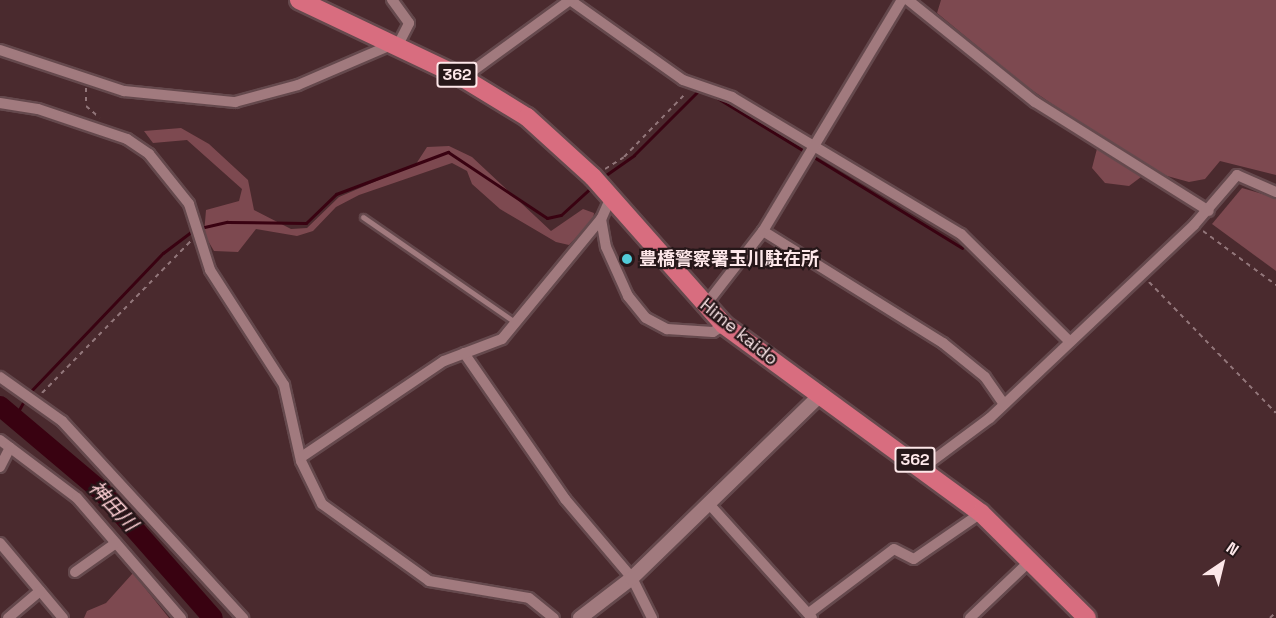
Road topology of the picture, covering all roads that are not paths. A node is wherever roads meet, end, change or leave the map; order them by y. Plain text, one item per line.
1 (299, 0) edge
2 (392, 0) edge
3 (570, 0) edge
4 (902, 0) edge
5 (908, 0) edge
6 (392, 44) junction
7 (0, 50) edge
8 (463, 78) junction
9 (0, 103) edge
10 (811, 150) junction
11 (600, 185) junction
12 (1276, 192) edge
13 (1209, 211) junction
14 (363, 217) dead end
15 (601, 219) junction
16 (763, 231) junction
17 (704, 307) junction
18 (517, 324) junction
19 (724, 325) junction
20 (1070, 342) junction
21 (464, 353) junction
22 (0, 377) edge
23 (821, 394) junction
24 (1005, 404) junction
25 (0, 440) edge
26 (10, 447) junction
27 (303, 456) junction
28 (0, 467) edge
29 (924, 467) junction
30 (710, 505) junction
31 (981, 513) junction
32 (0, 543) edge
33 (116, 543) junction
34 (1031, 560) junction
35 (75, 572) dead end
36 (632, 578) junction
37 (40, 591) junction
38 (811, 616) edge
39 (8, 618) edge
40 (63, 618) edge
41 (181, 618) edge
42 (243, 618) edge
43 (554, 618) edge
44 (580, 618) edge
45 (652, 618) edge
46 (970, 618) edge
47 (1087, 618) edge

1 - 6 highway, Hime kaido / 362
2 - 6 street
3 - 8 street
3 - 10 street
4 - 10 street
5 - 13 street
6 - 7 street
6 - 8 highway, Hime kaido / 362
8 - 11 highway, Hime kaido / 362
9 - 27 street
10 - 16 street
10 - 20 street
11 - 15 street
11 - 17 highway, Hime kaido / 362
12 - 13 street
13 - 20 street
14 - 18 lane
15 - 18 street
15 - 19 street
16 - 17 street
16 - 24 street
17 - 19 highway, Hime kaido / 362
18 - 21 street
19 - 23 highway, Hime kaido / 362
20 - 24 street
21 - 27 street
21 - 36 street
22 - 42 street
23 - 29 highway, Hime kaido / 362
23 - 30 street
24 - 29 street
25 - 26 street
26 - 28 street
26 - 33 street
27 - 43 street
29 - 31 highway, Hime kaido / 362
30 - 36 street
30 - 38 street
31 - 34 highway, Hime kaido / 362
31 - 38 street
32 - 37 street
33 - 35 street
33 - 41 street
34 - 46 street
34 - 47 highway, Hime kaido / 362
36 - 44 street
36 - 45 street
37 - 39 street
37 - 40 street

